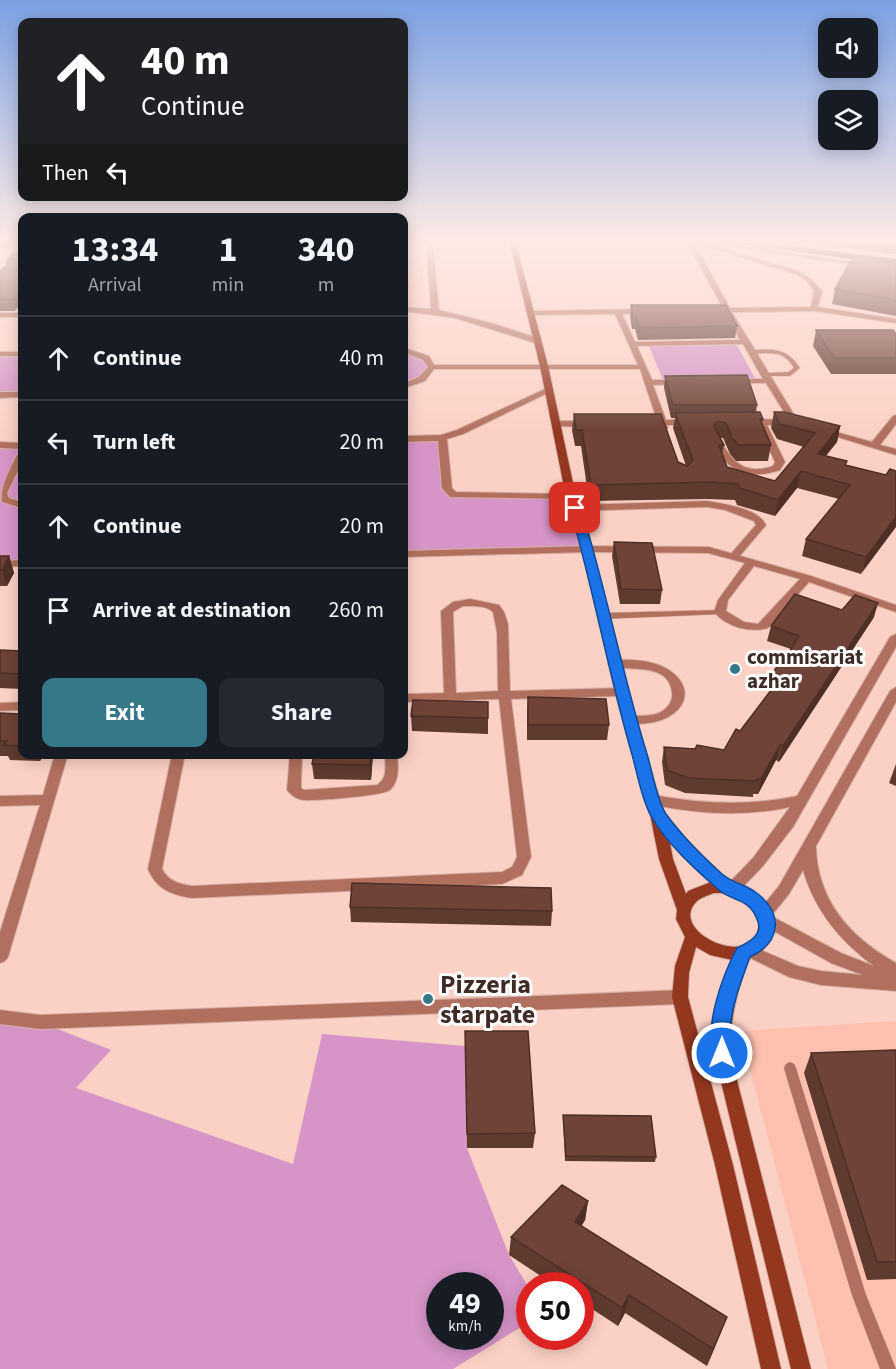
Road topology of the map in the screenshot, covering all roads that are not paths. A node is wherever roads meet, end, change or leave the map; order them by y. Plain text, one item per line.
1 (434, 304) edge
2 (529, 304) edge
3 (725, 304) edge
4 (815, 304) edge
5 (408, 309) edge
6 (814, 309) junction
7 (435, 310) junction
8 (706, 310) edge
9 (728, 310) junction
10 (651, 311) edge
11 (618, 312) junction
12 (531, 313) junction
13 (0, 315) edge
14 (18, 315) edge
15 (896, 321) edge
16 (538, 341) junction
17 (745, 342) junction
18 (633, 344) junction
19 (408, 351) edge
20 (752, 352) junction
21 (0, 354) edge
22 (18, 354) edge
23 (544, 366) junction
24 (432, 367) junction
25 (643, 367) junction
26 (767, 378) junction
27 (693, 382) edge
28 (726, 382) edge
29 (649, 383) junction
30 (408, 384) edge
31 (548, 391) junction
32 (0, 395) edge
33 (18, 395) edge
34 (896, 418) edge
35 (695, 422) edge
36 (739, 422) edge
37 (761, 422) junction
38 (603, 423) edge
39 (639, 423) edge
40 (662, 423) junction
41 (556, 424) junction
42 (802, 425) junction
43 (666, 433) edge
44 (442, 438) junction
45 (408, 440) edge
46 (718, 441) edge
47 (0, 446) edge
48 (18, 446) edge
49 (874, 446) junction
50 (896, 452) edge
51 (18, 463) edge
52 (571, 497) junction
53 (18, 504) edge
54 (575, 508) junction
55 (588, 549) junction
56 (408, 554) edge
57 (734, 556) junction
58 (752, 561) junction
59 (18, 563) edge
60 (0, 564) edge
61 (807, 578) junction
62 (896, 609) edge
63 (720, 612) junction
64 (603, 616) junction
65 (896, 637) edge
66 (614, 664) junction
67 (896, 691) edge
68 (621, 692) junction
69 (505, 694) junction
70 (450, 697) junction
71 (408, 698) edge
72 (18, 706) edge
73 (0, 707) edge
74 (629, 720) junction
75 (60, 759) edge
76 (178, 759) edge
77 (296, 759) edge
78 (392, 759) edge
79 (48, 800) junction
80 (802, 800) junction
81 (0, 801) edge
82 (656, 807) junction
83 (809, 844) junction
84 (730, 888) junction
85 (683, 908) junction
86 (765, 916) junction
87 (693, 937) junction
88 (746, 952) junction
89 (0, 957) edge
90 (896, 971) edge
91 (896, 982) edge
92 (680, 997) junction
93 (0, 1017) edge
94 (790, 1068) dead end
95 (771, 1369) edge
96 (801, 1369) edge
97 (888, 1369) edge

1 - 7 street
2 - 12 main road
3 - 9 street
4 - 6 street
5 - 7 street
6 - 9 street
6 - 15 street
7 - 16 street
8 - 9 street
9 - 17 street
10 - 11 street
11 - 12 street
11 - 18 street
12 - 16 main road
13 - 14 street
16 - 23 main road
17 - 18 street
17 - 20 street
18 - 25 street
19 - 24 street
20 - 26 street
20 - 26 lane
21 - 22 street
23 - 24 street
23 - 25 street
23 - 31 main road
24 - 30 street
25 - 29 street
26 - 28 street
26 - 42 street
27 - 29 street
29 - 40 street
31 - 41 main road
31 - 44 street
32 - 33 street
34 - 49 street
35 - 40 street
36 - 37 street
37 - 42 street
37 - 46 street
38 - 41 street
39 - 40 street
40 - 43 street
41 - 52 main road
42 - 49 street
44 - 45 street
44 - 52 street
47 - 48 street
49 - 50 street
51 - 53 street
52 - 54 main road
54 - 55 main road
54 - 57 street
55 - 56 street
55 - 57 street
55 - 64 main road
57 - 58 street
58 - 61 street
58 - 63 street
59 - 60 street
61 - 62 street
61 - 63 street
63 - 64 lane
64 - 66 main road
65 - 80 street
66 - 68 main road
66 - 74 street
67 - 83 street
68 - 69 street
68 - 74 main road
69 - 70 street
69 - 70 street
69 - 76 street
70 - 71 street
72 - 73 street
74 - 82 main road
75 - 79 street
77 - 78 street
79 - 81 street
79 - 89 street
80 - 82 street
80 - 84 street
82 - 84 main road
82 - 85 main road
83 - 86 street
83 - 90 street
84 - 85 main road
84 - 86 main road
85 - 87 main road
86 - 88 main road
86 - 91 street
87 - 88 main road
87 - 92 main road
88 - 91 street
88 - 96 main road
92 - 93 street
92 - 95 main road
94 - 97 lane

